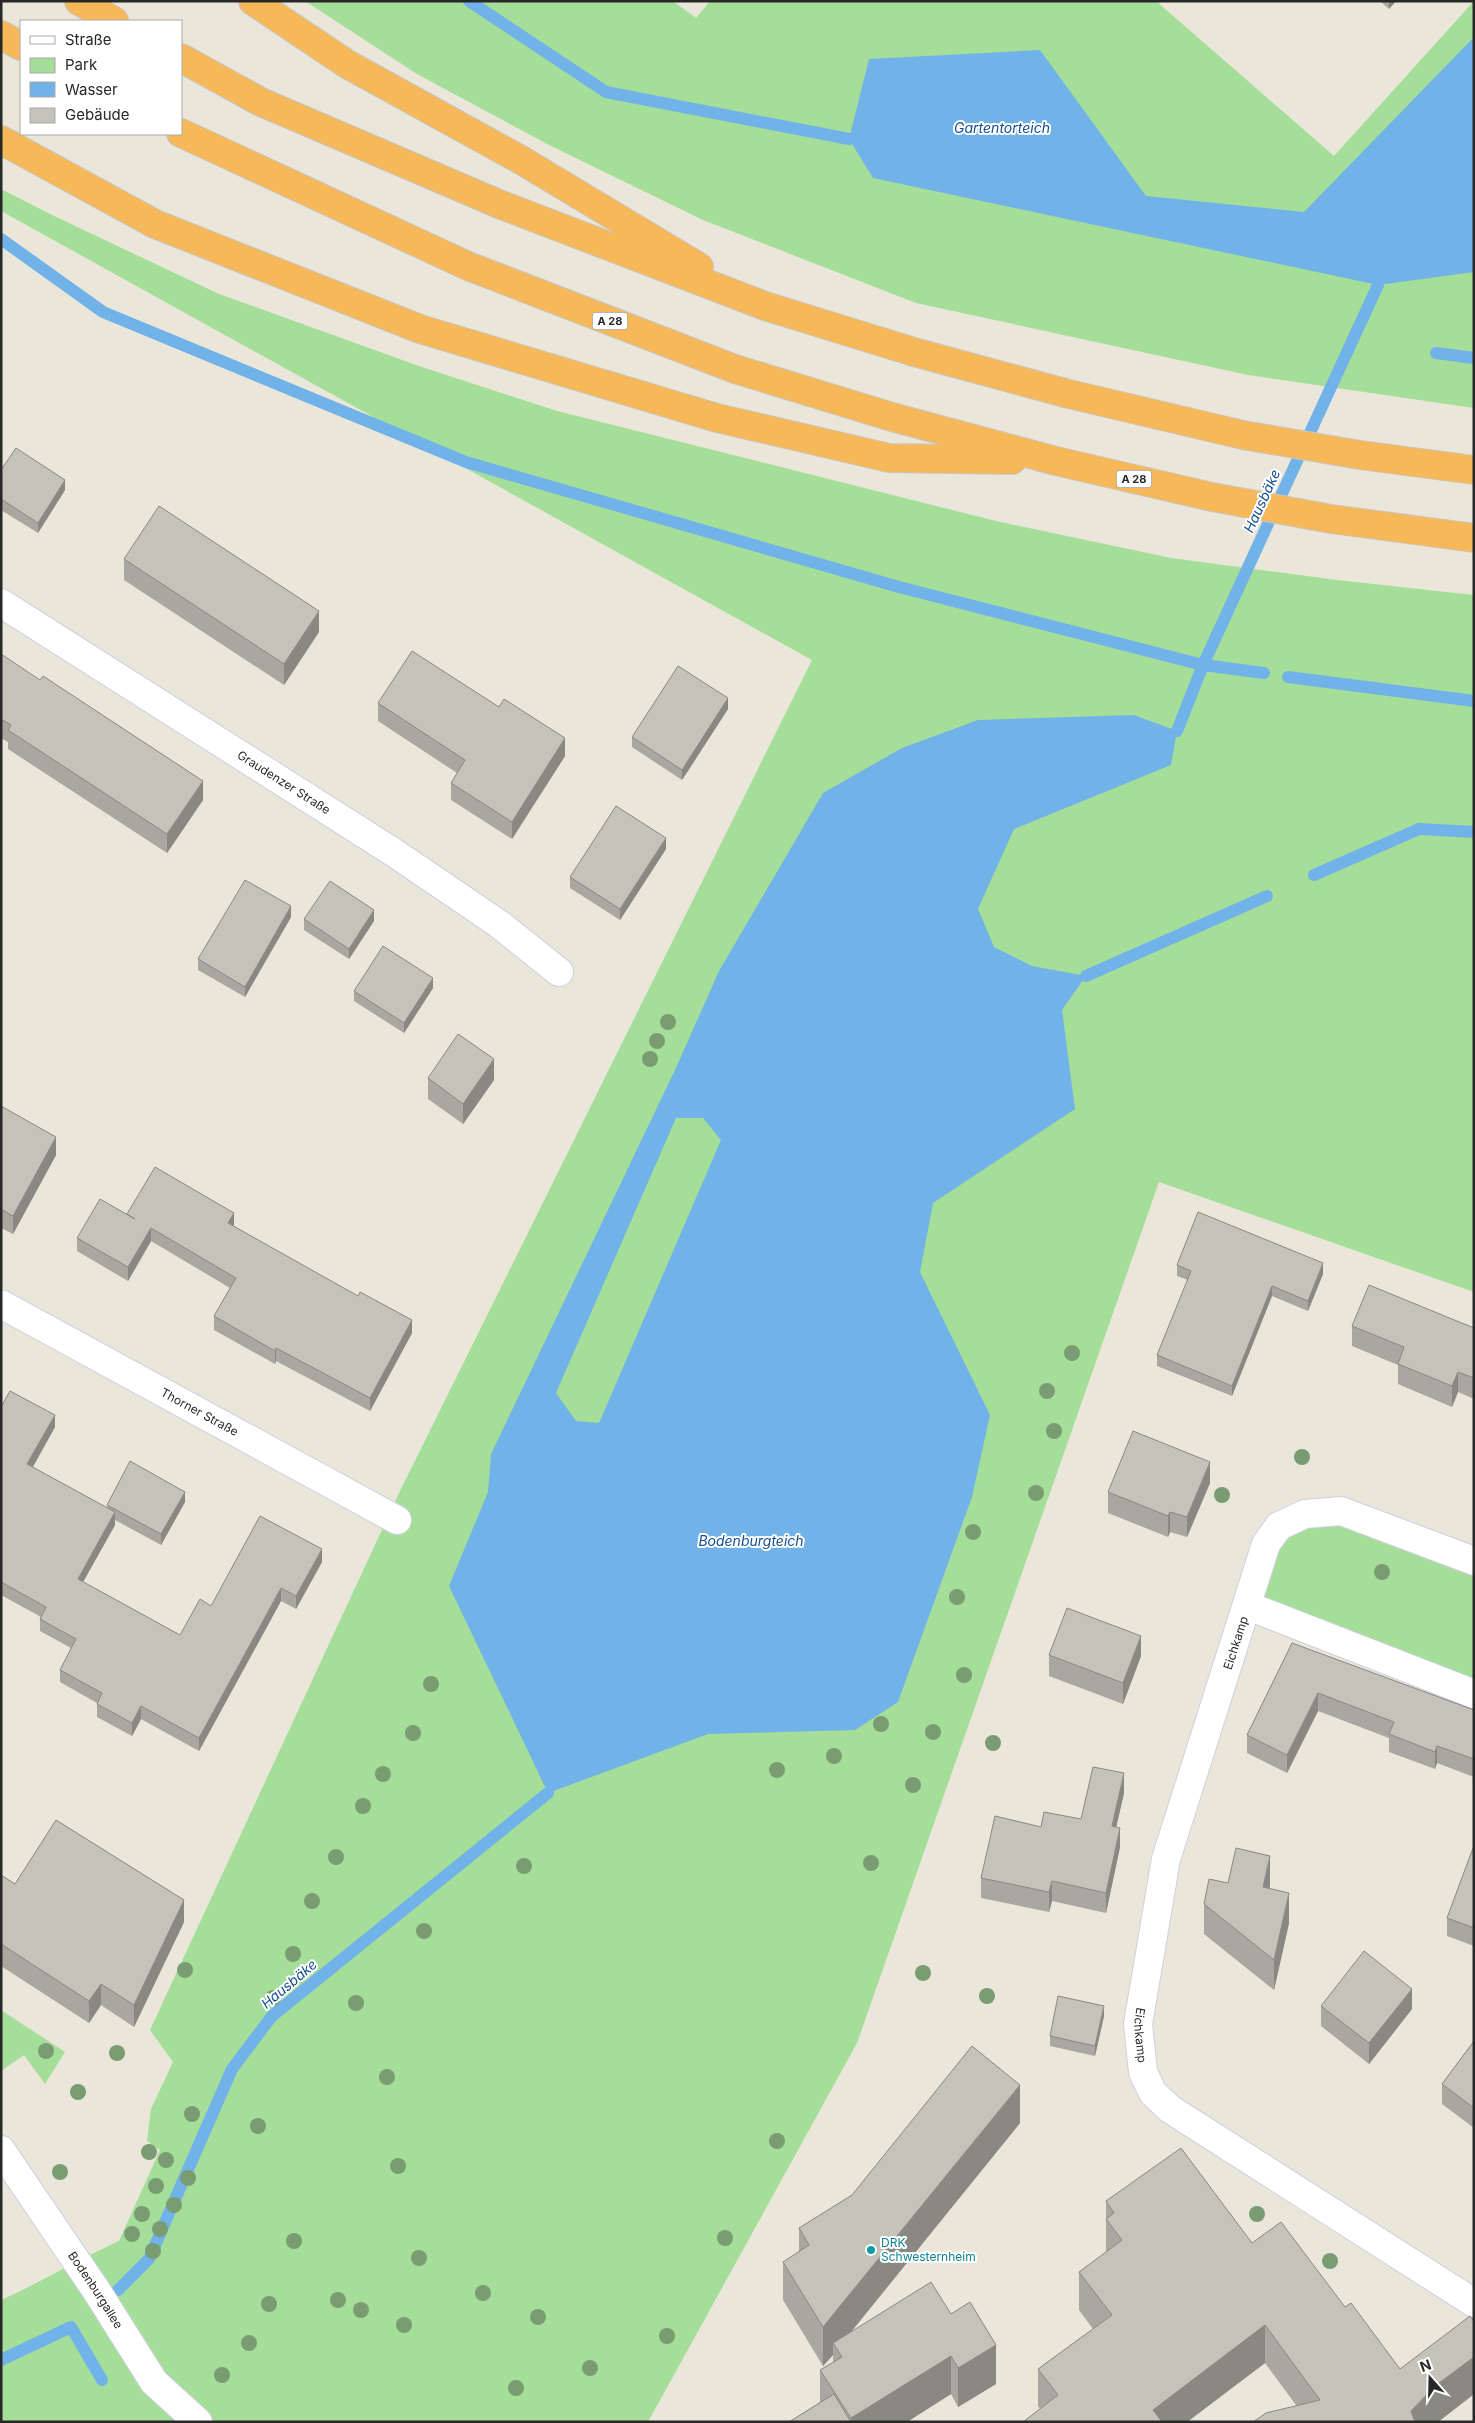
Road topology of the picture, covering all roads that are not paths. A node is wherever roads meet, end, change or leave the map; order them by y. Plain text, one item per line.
1 (78, 1) edge
2 (253, 1) edge
3 (112, 20) edge
4 (1, 35) edge
5 (20, 45) edge
6 (182, 59) edge
7 (182, 133) edge
8 (1, 140) edge
9 (765, 306) junction
10 (1056, 461) junction
11 (1474, 470) edge
12 (1474, 538) edge
13 (1, 603) edge
14 (560, 972) dead end
15 (1, 1304) edge
16 (397, 1520) dead end
17 (1474, 1561) edge
18 (1248, 1606) junction
19 (1474, 1694) edge
20 (1, 2150) edge
21 (1474, 2303) edge
22 (198, 2422) edge

1 - 3 highway
2 - 9 highway
4 - 5 highway
6 - 9 highway
7 - 10 highway, A 28
8 - 10 highway
9 - 11 highway
10 - 12 highway, A 28
13 - 14 street, Graudenzer Straße
15 - 16 street, Thorner Straße
17 - 18 street, Eichkamp
18 - 19 street, Eichkamp
18 - 21 street, Eichkamp
20 - 22 street, Bodenburgallee

